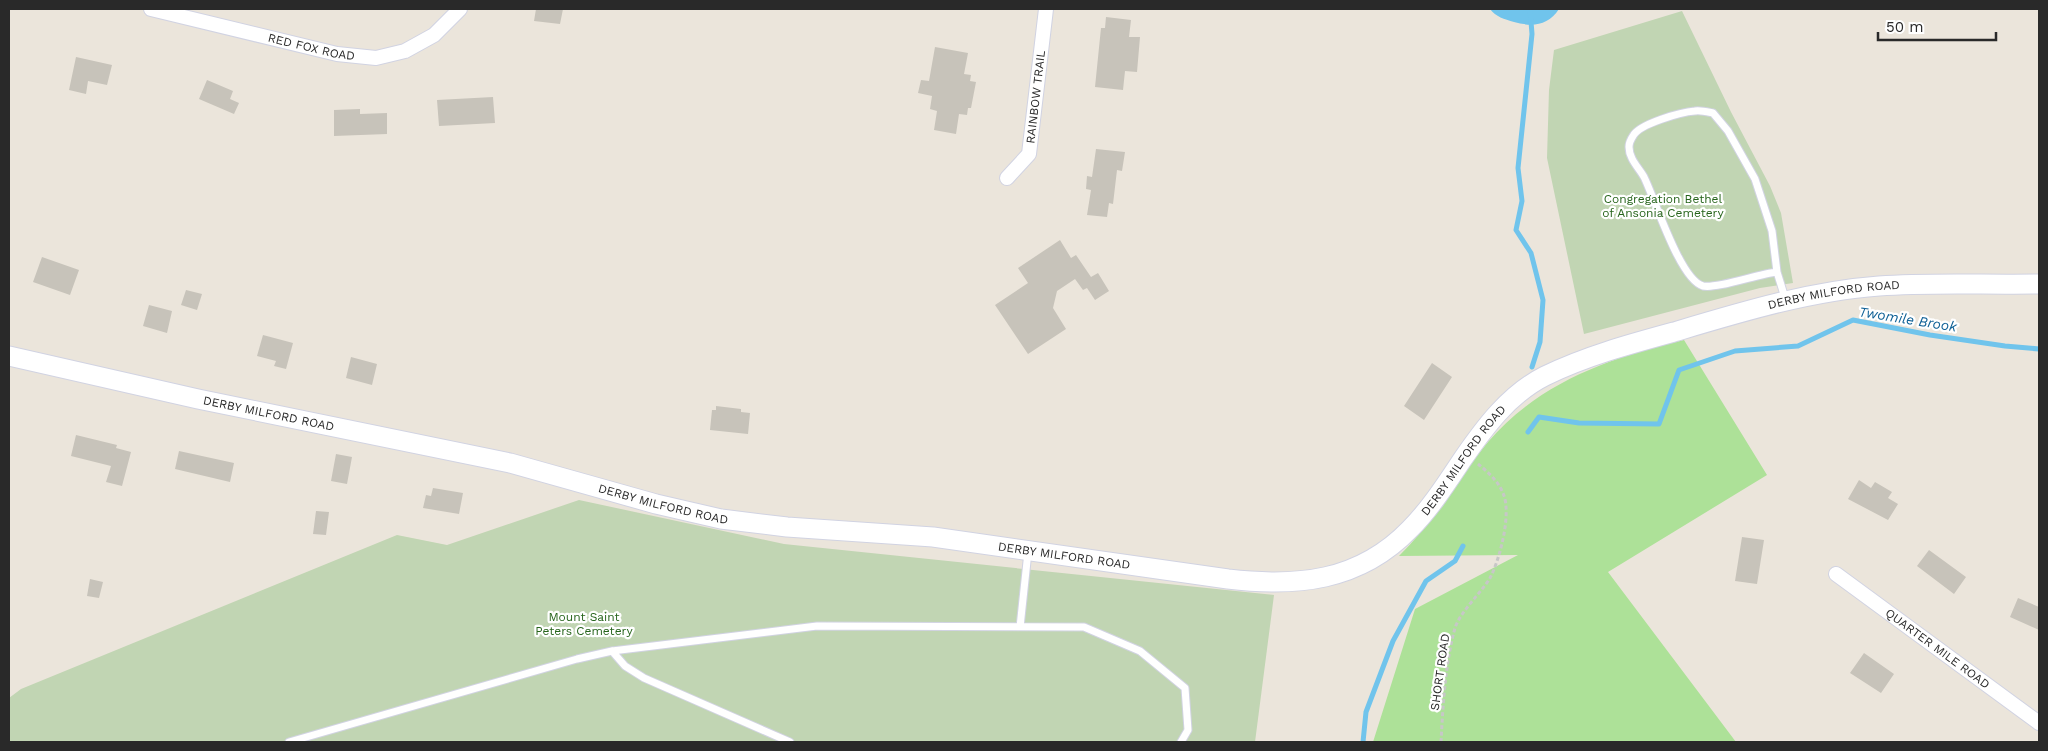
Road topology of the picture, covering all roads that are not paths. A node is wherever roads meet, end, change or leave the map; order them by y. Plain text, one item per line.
1 (151, 9) edge
2 (460, 9) edge
3 (1046, 9) edge
4 (1007, 178) dead end
5 (1777, 272) junction
6 (2039, 284) edge
7 (1786, 302) junction
8 (9, 356) edge
9 (1029, 549) junction
10 (1836, 574) dead end
11 (1020, 626) junction
12 (612, 651) junction
13 (2039, 723) edge
14 (289, 742) edge
15 (790, 742) edge
16 (1181, 742) edge

1 - 2 street, RED FOX ROAD
3 - 4 street, RAINBOW TRAIL
5 - 5 lane
5 - 7 lane
6 - 7 main road, DERBY MILFORD ROAD
7 - 9 main road, DERBY MILFORD ROAD
8 - 9 main road, DERBY MILFORD ROAD
9 - 11 lane
10 - 13 street, QUARTER MILE ROAD
11 - 12 lane
11 - 16 lane
12 - 14 lane
12 - 15 lane

